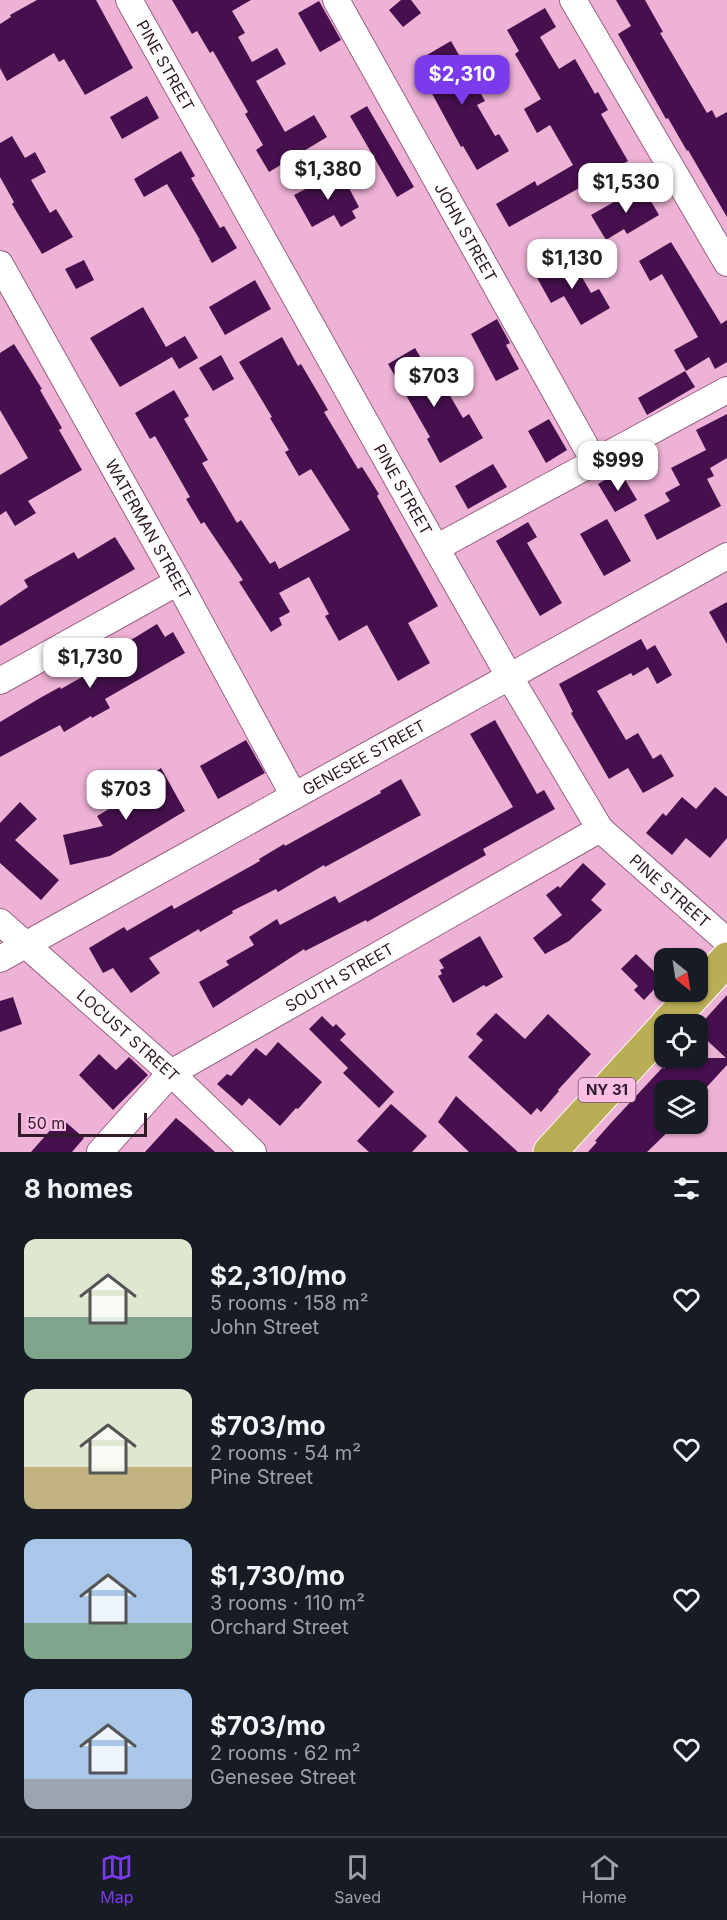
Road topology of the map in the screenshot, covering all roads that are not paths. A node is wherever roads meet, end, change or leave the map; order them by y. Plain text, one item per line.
1 (129, 0) edge
2 (336, 0) edge
3 (573, 0) edge
4 (727, 263) edge
5 (0, 264) edge
6 (727, 390) edge
7 (595, 463) junction
8 (436, 548) junction
9 (727, 556) edge
10 (178, 582) junction
11 (509, 676) junction
12 (0, 681) edge
13 (294, 796) junction
14 (600, 829) junction
15 (0, 922) edge
16 (727, 941) edge
17 (25, 945) junction
18 (0, 959) edge
19 (727, 959) edge
20 (708, 979) edge
21 (687, 1002) edge
22 (677, 1014) edge
23 (654, 1039) edge
24 (171, 1073) junction
25 (100, 1152) edge
26 (253, 1152) edge
27 (550, 1152) edge

1 - 8 street, PINE STREET
2 - 7 street, JOHN STREET
3 - 4 street
5 - 10 street, WATERMAN STREET
6 - 7 street
7 - 8 street
8 - 11 street, PINE STREET
9 - 11 street, GENESEE STREET
10 - 12 street
10 - 13 street, WATERMAN STREET
11 - 13 street, GENESEE STREET
11 - 14 street, PINE STREET
13 - 17 street, GENESEE STREET
14 - 16 street, PINE STREET
14 - 24 street, SOUTH STREET
15 - 17 street, LOCUST STREET
17 - 18 street, GENESEE STREET
17 - 24 street, LOCUST STREET
19 - 20 highway, NY 31
21 - 22 highway, NY 31
23 - 27 highway, NY 31
24 - 25 street, SOUTH STREET
24 - 26 street, LOCUST STREET

